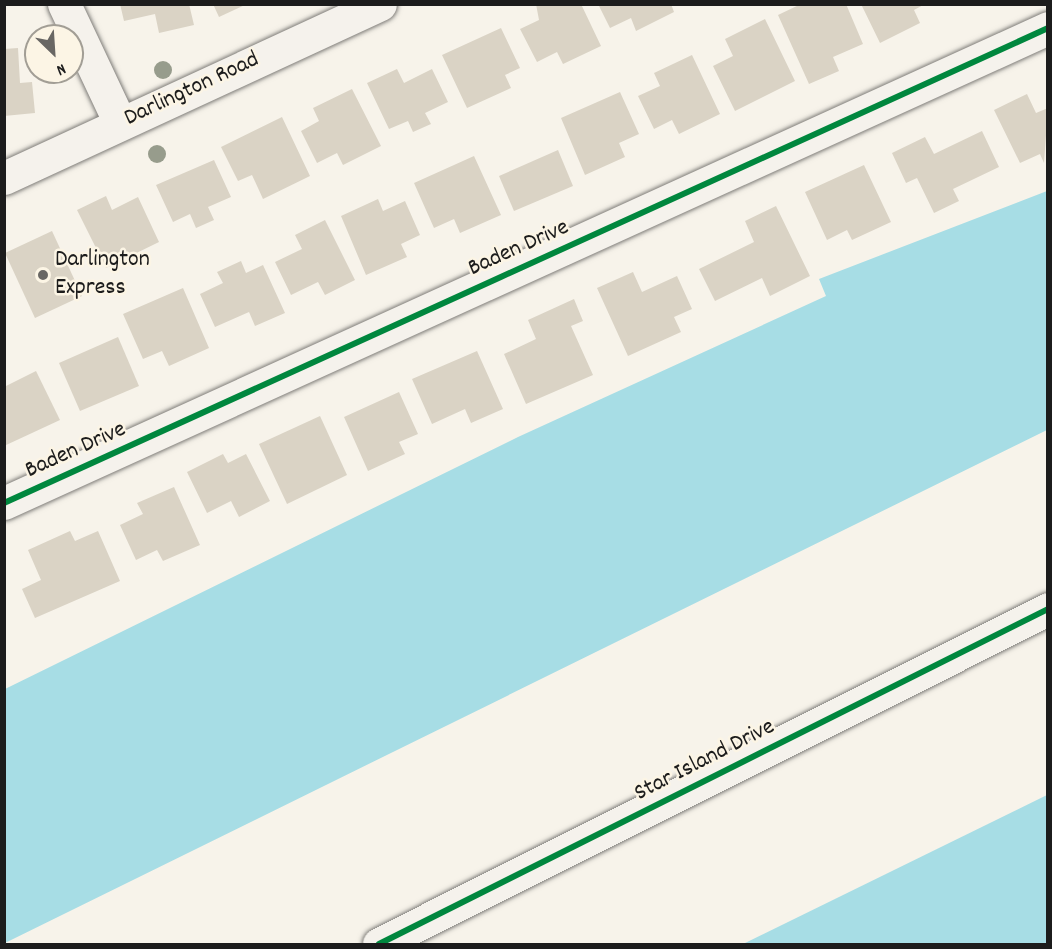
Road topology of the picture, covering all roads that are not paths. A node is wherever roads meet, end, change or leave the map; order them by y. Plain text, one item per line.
1 (64, 4) edge
2 (380, 4) edge
3 (1047, 28) edge
4 (120, 123) junction
5 (4, 178) edge
6 (4, 503) edge
7 (1047, 609) edge
8 (379, 945) edge

1 - 4 street
2 - 4 street, Darlington Road
3 - 6 street, Baden Drive
4 - 5 street, Darlington Road
7 - 8 street, Star Island Drive

